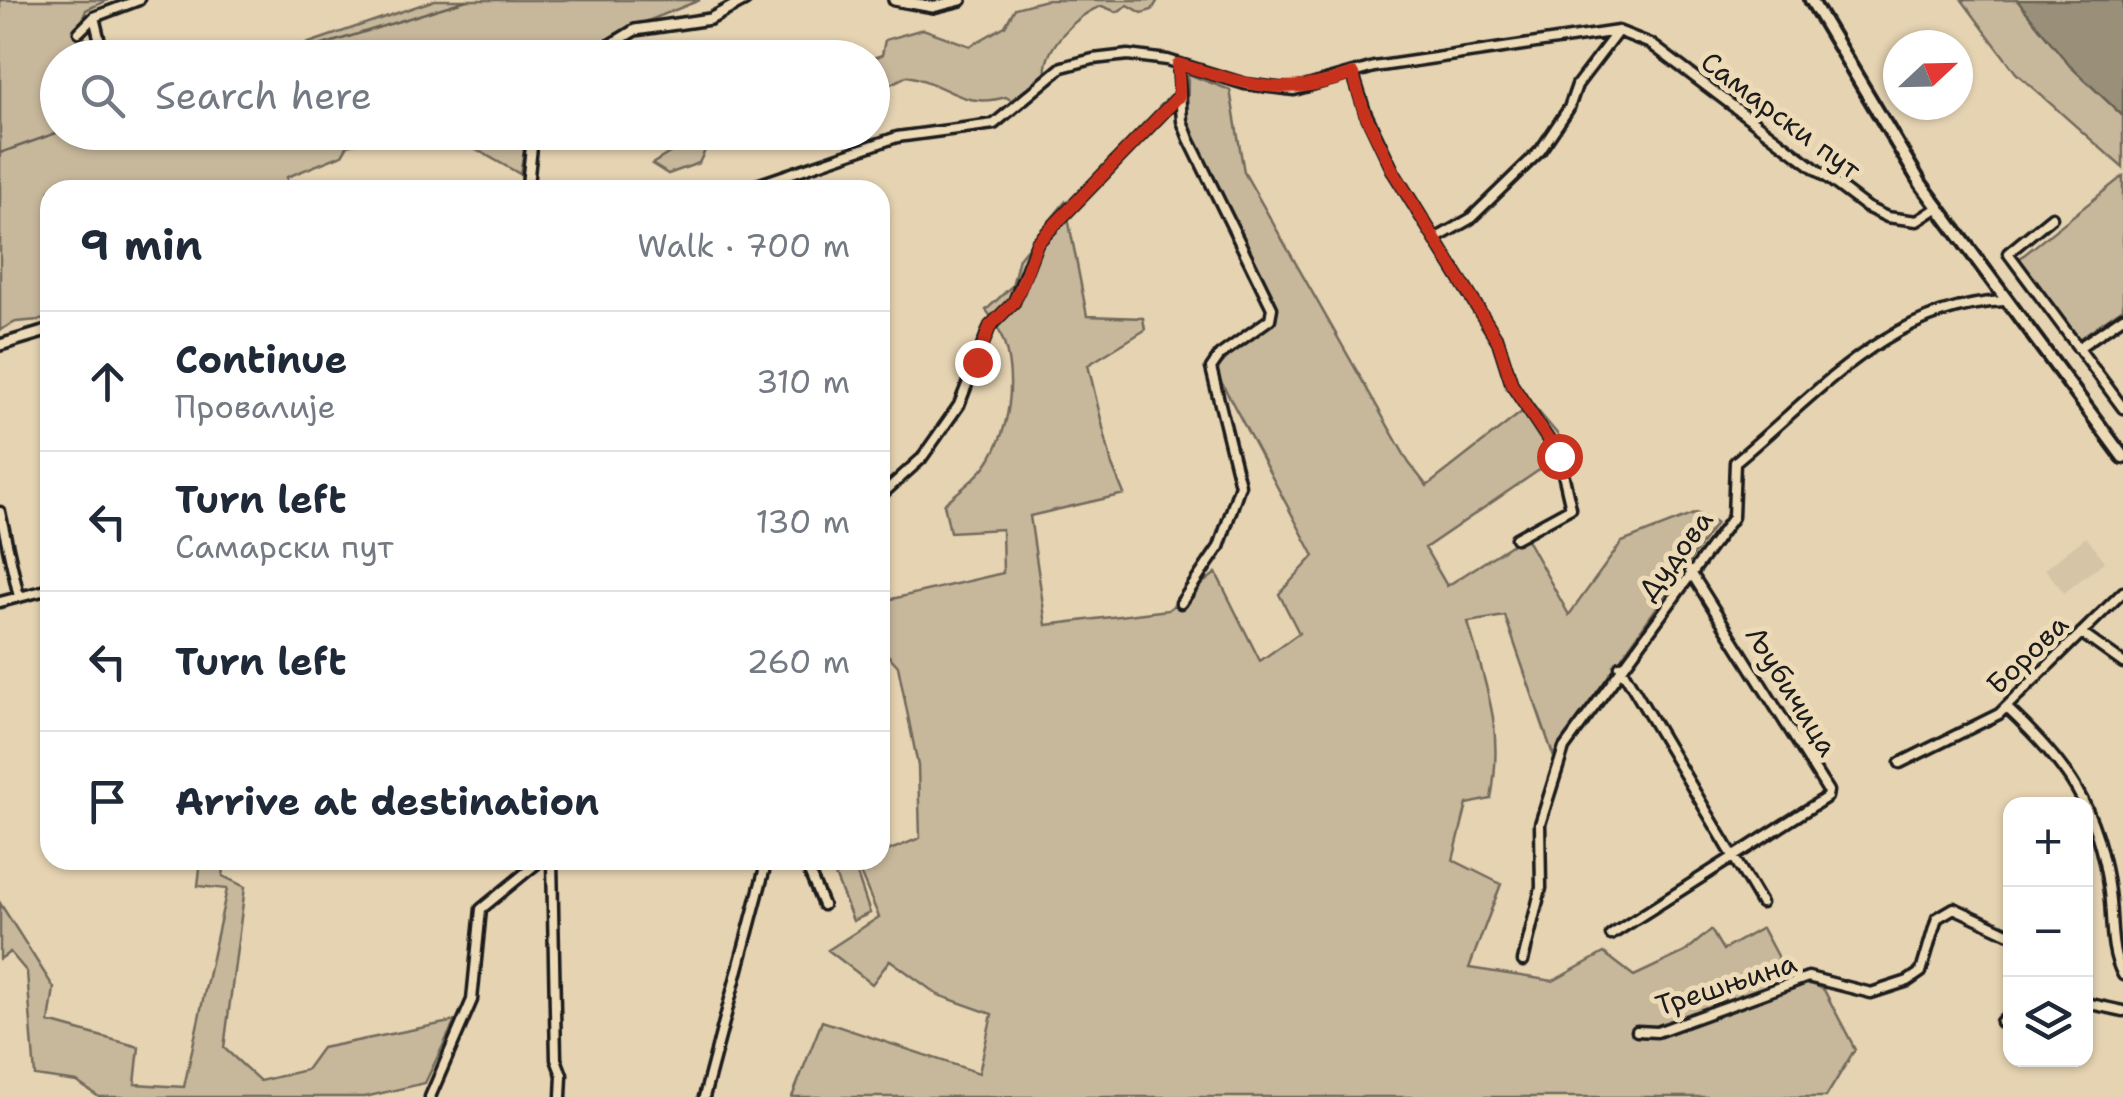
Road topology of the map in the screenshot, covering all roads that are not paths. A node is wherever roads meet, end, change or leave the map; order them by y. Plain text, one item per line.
1 (140, 0) edge
2 (746, 0) edge
3 (894, 0) edge
4 (961, 0) edge
5 (1811, 0) edge
6 (94, 16) junction
7 (1618, 31) junction
8 (79, 32) dead end
9 (100, 40) edge
10 (619, 40) edge
11 (1178, 64) junction
12 (1353, 74) junction
13 (1179, 96) junction
14 (890, 139) edge
15 (530, 150) edge
16 (859, 150) edge
17 (528, 180) edge
18 (771, 180) edge
19 (1938, 208) junction
20 (2052, 218) dead end
21 (1436, 238) junction
22 (2004, 301) junction
23 (2123, 318) edge
24 (40, 333) edge
25 (0, 345) edge
26 (2078, 348) junction
27 (2123, 408) edge
28 (2123, 457) edge
29 (890, 487) edge
30 (0, 512) edge
31 (1516, 538) dead end
32 (1690, 571) junction
33 (40, 592) edge
34 (2123, 592) edge
35 (20, 597) junction
36 (0, 602) edge
37 (1181, 603) dead end
38 (2080, 633) junction
39 (2123, 663) edge
40 (1620, 666) junction
41 (2006, 708) junction
42 (1900, 764) dead end
43 (1734, 857) junction
44 (529, 870) edge
45 (552, 870) edge
46 (764, 870) edge
47 (808, 870) edge
48 (2123, 888) edge
49 (2110, 892) junction
50 (1761, 903) dead end
51 (823, 906) dead end
52 (2003, 931) edge
53 (1612, 935) dead end
54 (1523, 961) dead end
55 (2123, 975) edge
56 (2093, 1005) edge
57 (2123, 1011) edge
58 (1637, 1031) dead end
59 (430, 1097) edge
60 (562, 1097) edge
61 (704, 1097) edge

1 - 6 street
2 - 10 street
3 - 4 street
5 - 19 main road
6 - 8 street
6 - 9 street
7 - 12 street
7 - 19 street, Самарски пут
7 - 21 street
11 - 12 street
11 - 13 street
11 - 14 street
12 - 21 street
13 - 29 street
13 - 37 street
15 - 17 street
16 - 18 street
19 - 22 main road
20 - 26 street
21 - 31 street
22 - 28 main road
22 - 32 street, Дудова
23 - 26 street
24 - 25 street
26 - 27 street
30 - 35 street
32 - 40 street, Дудова
32 - 43 street, Љубичица
33 - 35 street
34 - 38 street, Борова
35 - 36 street
38 - 39 street
38 - 41 street, Борова
40 - 43 street
40 - 54 street, Дудова
41 - 42 street, Борова
41 - 49 street
43 - 50 street
43 - 53 street
44 - 59 street
45 - 60 street
46 - 61 street
47 - 51 street
48 - 49 street
49 - 55 street
52 - 58 street, Трешњина
56 - 57 street

